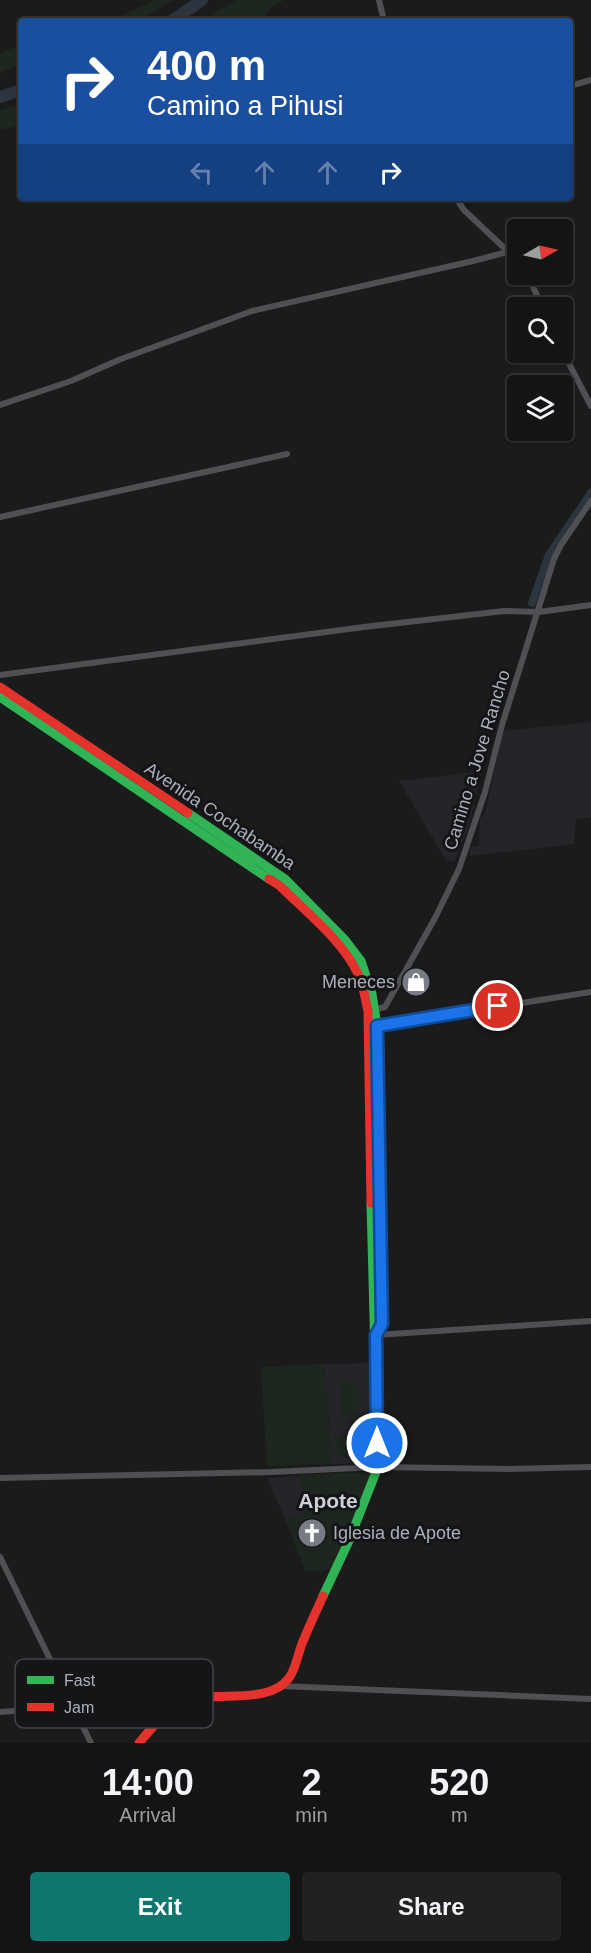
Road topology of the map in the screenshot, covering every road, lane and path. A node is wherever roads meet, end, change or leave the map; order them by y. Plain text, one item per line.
1 (379, 0) edge
2 (383, 18) edge
3 (591, 80) edge
4 (573, 85) edge
5 (458, 201) edge
6 (507, 252) joint
7 (569, 363) edge
8 (0, 405) edge
9 (591, 406) edge
10 (287, 454) dead end
11 (591, 501) edge
12 (0, 517) edge
13 (591, 605) edge
14 (539, 612) junction
15 (0, 675) edge
16 (0, 687) edge
17 (0, 696) edge
18 (591, 992) edge
19 (372, 1010) junction
20 (373, 1026) junction
21 (591, 1321) edge
22 (376, 1335) junction
23 (378, 1467) junction
24 (591, 1467) edge
25 (0, 1478) edge
26 (0, 1557) edge
27 (50, 1659) edge
28 (280, 1686) junction
29 (213, 1698) edge
30 (591, 1699) edge
31 (15, 1711) edge
32 (0, 1712) edge
33 (84, 1728) edge
34 (152, 1728) edge
35 (92, 1743) edge
36 (140, 1743) edge

1 - 2 street
3 - 4 street
5 - 6 street
6 - 8 street
7 - 9 street
10 - 12 street
11 - 14 street, Camino a Jove Rancho
13 - 14 street
14 - 15 street
14 - 19 street, Camino a Jove Rancho
16 - 19 main road, Avenida Cochabamba
17 - 19 main road, Avenida Cochabamba
18 - 20 street
19 - 20 main road, Avenida Cochabamba
20 - 22 main road, Avenida Cochabamba
21 - 22 street
22 - 23 main road, Avenida Cochabamba
23 - 24 street
23 - 25 street
23 - 28 main road, Avenida Cochabamba
26 - 27 street
28 - 29 main road
28 - 30 street
31 - 32 street
33 - 35 street
34 - 36 main road

